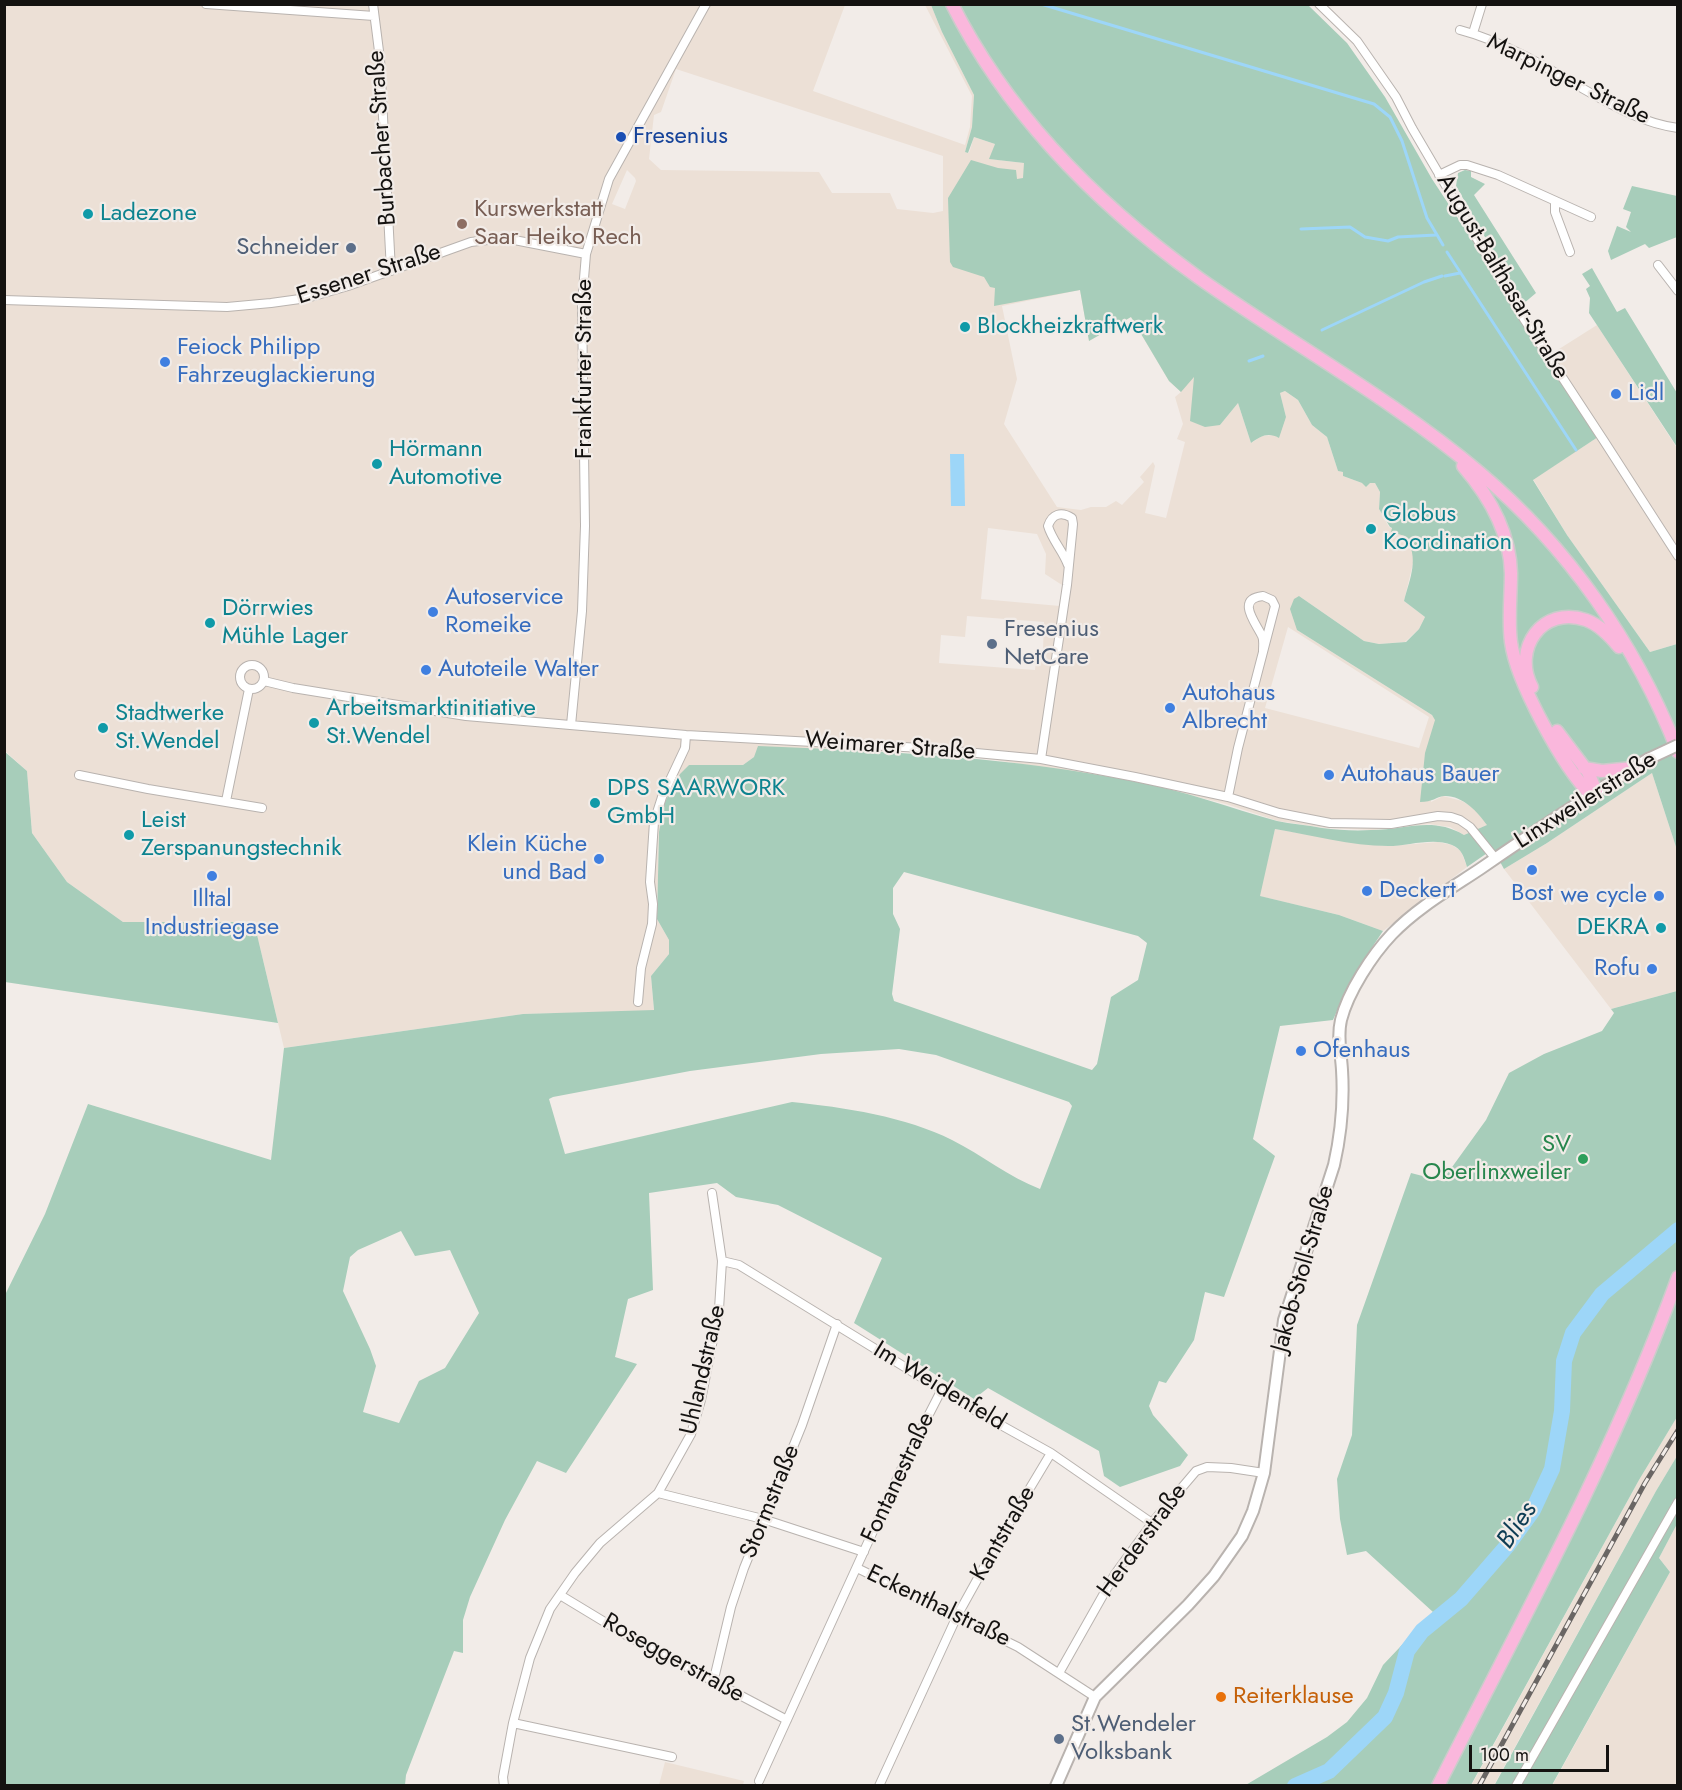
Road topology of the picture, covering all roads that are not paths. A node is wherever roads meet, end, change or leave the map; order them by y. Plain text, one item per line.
1 (206, 4) edge
2 (373, 4) edge
3 (706, 4) edge
4 (952, 4) edge
5 (1318, 4) edge
6 (1482, 4) edge
7 (374, 16) junction
8 (1460, 30) dead end
9 (1473, 33) junction
10 (1677, 128) edge
11 (1439, 175) junction
12 (1555, 201) junction
13 (1591, 216) dead end
14 (1570, 252) dead end
15 (586, 254) junction
16 (1658, 265) dead end
17 (391, 271) junction
18 (1677, 291) edge
19 (4, 300) edge
20 (1432, 435) junction
21 (1675, 544) edge
22 (1677, 556) edge
23 (1068, 565) junction
24 (1263, 651) junction
25 (264, 681) junction
26 (249, 689) junction
27 (1656, 702) junction
28 (571, 725) junction
29 (686, 735) junction
30 (1677, 745) edge
31 (1677, 752) edge
32 (1041, 759) junction
33 (1584, 768) junction
34 (1633, 768) junction
35 (79, 775) dead end
36 (1594, 793) junction
37 (1228, 798) junction
38 (226, 801) junction
39 (262, 808) dead end
40 (1495, 858) junction
41 (638, 1002) dead end
42 (712, 1192) dead end
43 (722, 1261) junction
44 (1677, 1277) edge
45 (837, 1324) junction
46 (942, 1389) junction
47 (1051, 1454) junction
48 (1264, 1473) junction
49 (658, 1493) junction
50 (1677, 1502) edge
51 (763, 1519) junction
52 (1152, 1523) junction
53 (864, 1552) junction
54 (857, 1568) junction
55 (560, 1595) junction
56 (957, 1616) junction
57 (1059, 1673) junction
58 (713, 1683) junction
59 (1095, 1697) junction
60 (787, 1720) junction
61 (513, 1723) junction
62 (672, 1757) dead end
63 (504, 1781) edge
64 (759, 1781) dead end
65 (879, 1785) edge
66 (1056, 1785) edge
67 (1438, 1785) edge
68 (1516, 1785) edge

1 - 7 street
2 - 7 street, Burbacher Straße
3 - 15 street, Frankfurter Straße
4 - 20 highway
5 - 11 street, August-Balthasar-Straße
6 - 9 street
7 - 17 street, Burbacher Straße
8 - 9 street, Marpinger Straße
9 - 10 street, Marpinger Straße
11 - 12 street
11 - 21 street, August-Balthasar-Straße
12 - 13 street
12 - 14 street
15 - 17 street, Essener Straße
15 - 28 street, Frankfurter Straße
16 - 18 street
17 - 19 street, Essener Straße
20 - 27 highway
20 - 36 highway
21 - 22 street, August-Balthasar-Straße
23 - 23 street
23 - 32 street
24 - 24 street
24 - 37 street
25 - 26 street
25 - 26 street, Weimarer Straße
25 - 28 street, Weimarer Straße
26 - 38 street, Weimarer Straße
27 - 31 highway
27 - 33 highway
28 - 29 street, Weimarer Straße
29 - 32 street, Weimarer Straße
29 - 41 street
30 - 34 main road, Linxweilerstraße, bridge
32 - 37 street, Weimarer Straße
33 - 34 highway
33 - 36 highway
34 - 36 main road, Linxweilerstraße
35 - 38 street
36 - 40 main road, Linxweilerstraße
37 - 40 street, Weimarer Straße
38 - 39 street
40 - 48 main road, Jakob-Stoll-Straße
42 - 43 street, Uhlandstraße
43 - 45 street, Im Weidenfeld
43 - 49 street, Uhlandstraße
44 - 67 highway
45 - 46 street, Im Weidenfeld
45 - 51 street, Stormstraße
46 - 47 street, Im Weidenfeld
46 - 53 street, Fontanestraße
47 - 52 street, Im Weidenfeld
47 - 56 street, Kantstraße
48 - 52 street, Herderstraße
48 - 59 main road, Jakob-Stoll-Straße
49 - 51 street
49 - 55 street, Uhlandstraße
50 - 68 street
51 - 53 street
51 - 58 street, Stormstraße
52 - 57 street, Herderstraße
53 - 54 street, Fontanestraße
54 - 56 street, Eckenthalstraße
54 - 60 street, Eckenthalstraße
55 - 58 street, Roseggerstraße
55 - 61 street, Uhlandstraße
56 - 57 street, Eckenthalstraße
56 - 65 street, Kantstraße
57 - 59 street, Eckenthalstraße
58 - 60 street, Roseggerstraße
59 - 66 main road, Jakob-Stoll-Straße
60 - 64 street, Eckenthalstraße
61 - 62 street
61 - 63 street, Uhlandstraße

